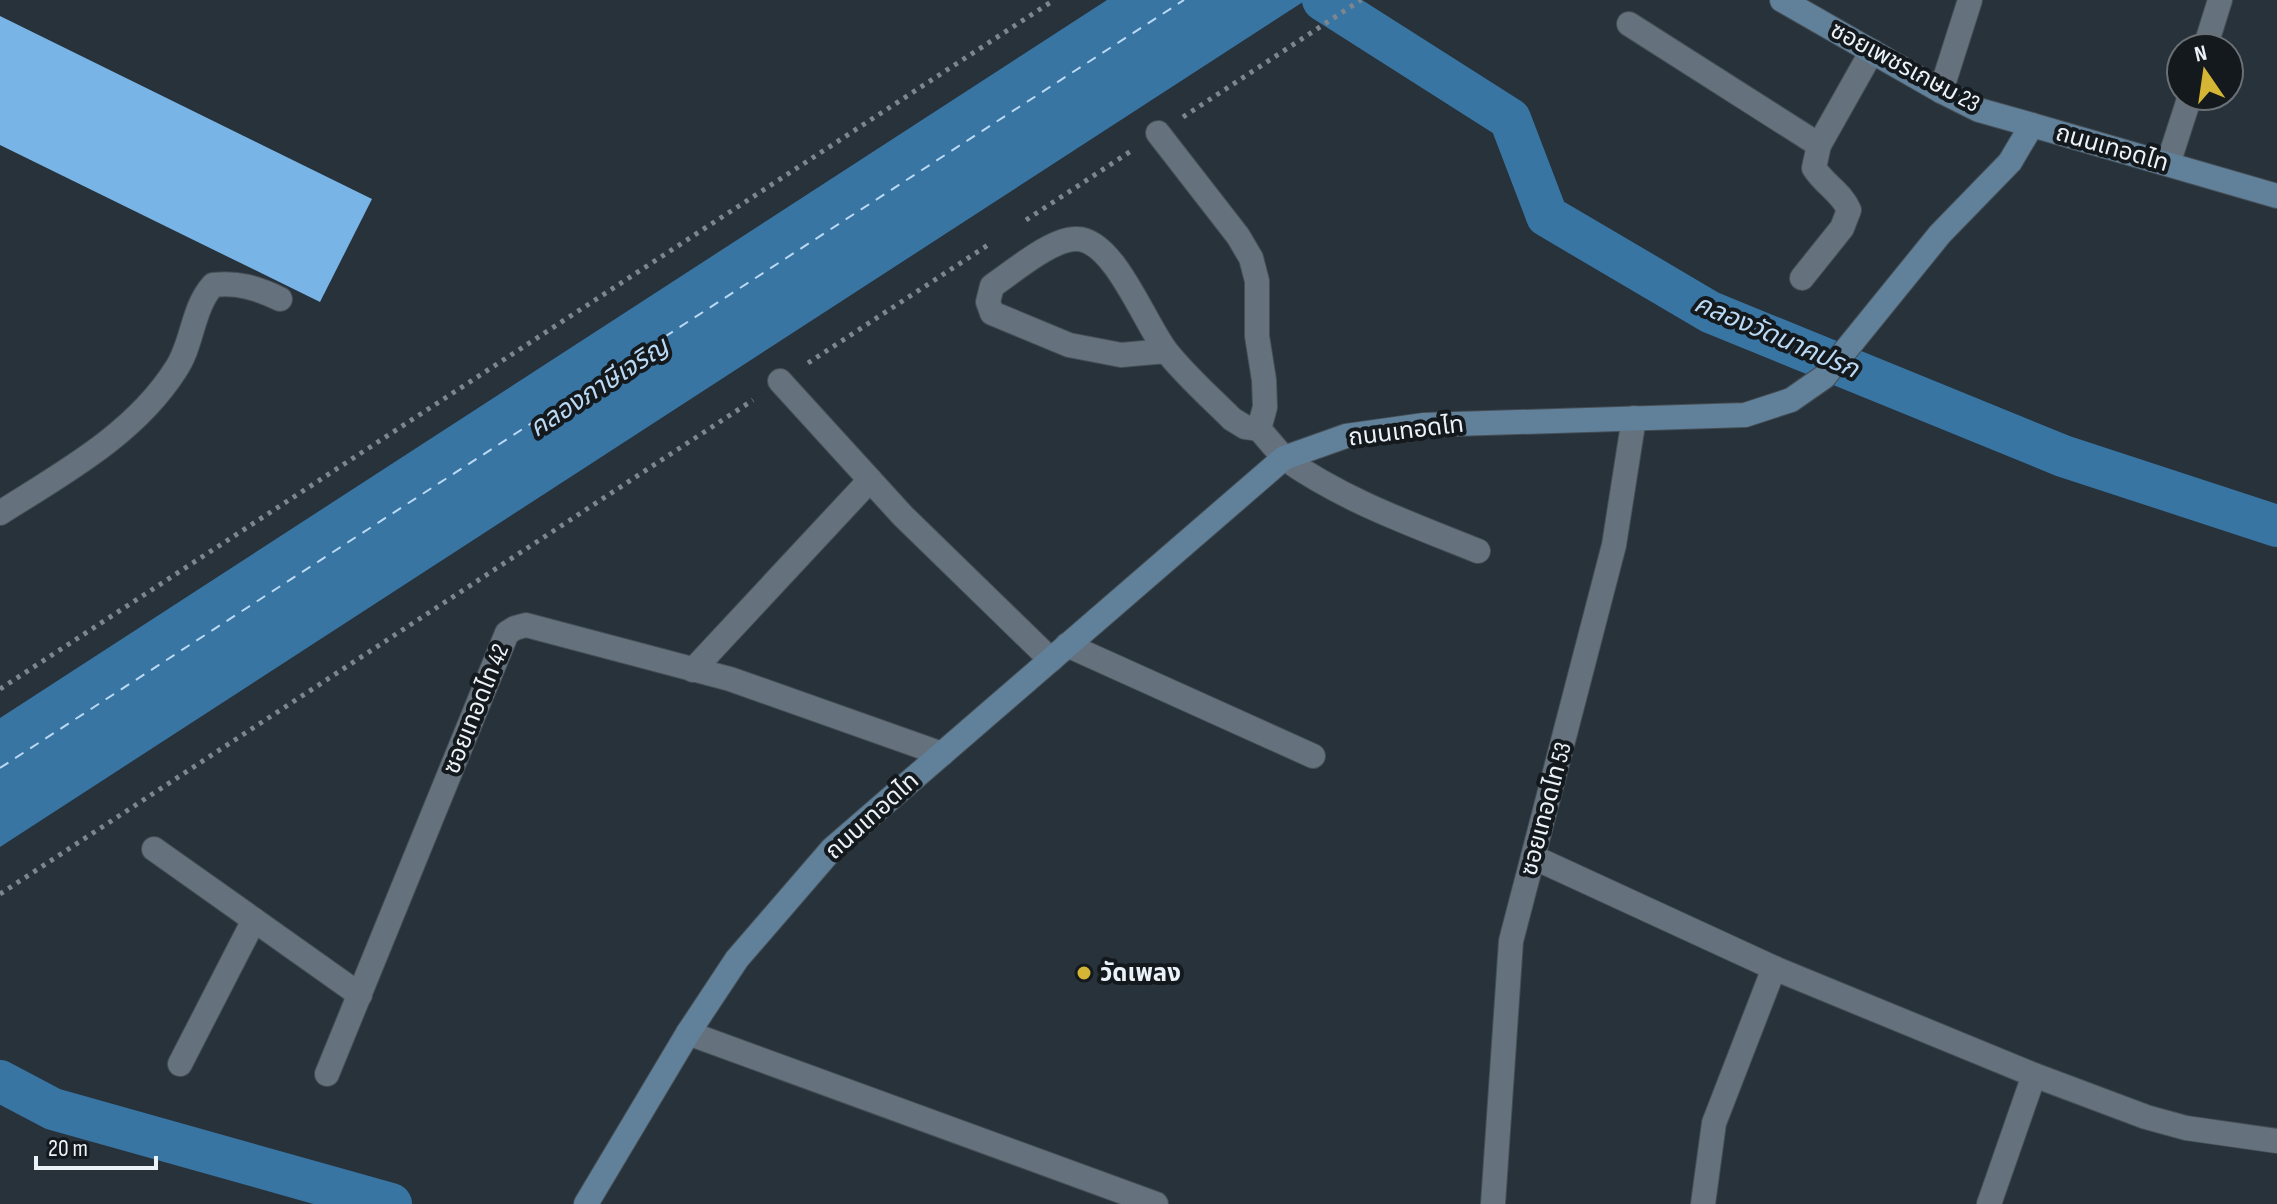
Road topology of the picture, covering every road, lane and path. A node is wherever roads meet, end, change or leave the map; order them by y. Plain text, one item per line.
1 (1054, 0) edge
2 (1361, 0) edge
3 (1970, 0) edge
4 (2220, 0) edge
5 (1796, 4) edge
6 (1629, 24) dead end
7 (2210, 32) edge
8 (1872, 51) junction
9 (1941, 91) junction
10 (2185, 112) edge
11 (2032, 125) junction
12 (1158, 133) junction
13 (1819, 145) junction
14 (2168, 164) junction
15 (2277, 196) edge
16 (1015, 227) dead end
17 (1002, 236) dead end
18 (1802, 278) dead end
19 (280, 299) dead end
20 (1166, 351) junction
21 (808, 363) dead end
22 (780, 381) dead end
23 (753, 400) dead end
24 (1634, 418) junction
25 (1259, 429) junction
26 (1284, 458) junction
27 (870, 480) junction
28 (0, 513) edge
29 (1478, 551) dead end
30 (1059, 653) junction
31 (693, 670) junction
32 (0, 689) edge
33 (942, 754) junction
34 (1313, 756) dead end
35 (154, 849) dead end
36 (1533, 857) junction
37 (0, 894) edge
38 (254, 920) junction
39 (1774, 968) junction
40 (360, 995) junction
41 (688, 1033) junction
42 (180, 1064) dead end
43 (327, 1074) dead end
44 (2034, 1075) junction
45 (2277, 1141) edge
46 (588, 1201) edge
47 (1156, 1204) edge
48 (1493, 1204) edge
49 (1703, 1204) edge
50 (1989, 1204) edge

1 - 32 path
2 - 12 path
3 - 9 street
4 - 7 street
5 - 8 main road, ซอยเพชรเกษม 23
6 - 13 street
8 - 9 main road, ซอยเพชรเกษม 23
8 - 13 street
9 - 11 main road, ซอยเพชรเกษม 23
10 - 14 street
11 - 14 main road, ถนนเทอดไท
11 - 24 main road, ถนนเทอดไท
12 - 16 path
12 - 25 street
13 - 18 street
14 - 15 main road, ถนนเทอดไท
17 - 21 path
19 - 28 street
20 - 20 street
20 - 25 street
22 - 27 street
23 - 37 path
24 - 26 main road, ถนนเทอดไท
24 - 36 street, ซอยเทอดไท 53
25 - 26 street
26 - 29 street
26 - 30 main road, ถนนเทอดไท
27 - 30 street
27 - 31 street
30 - 33 main road, ถนนเทอดไท
30 - 34 street
31 - 33 street, ซอยเทอดไท 42
31 - 40 street, ซอยเทอดไท 42
33 - 41 main road, ถนนเทอดไท
35 - 38 street
36 - 39 street
36 - 48 street, ซอยเทอดไท 53
38 - 40 street
38 - 42 street
39 - 44 street
39 - 49 street
40 - 43 street, ซอยเทอดไท 42
41 - 46 main road, ถนนเทอดไท
41 - 47 street
44 - 45 street
44 - 50 street

